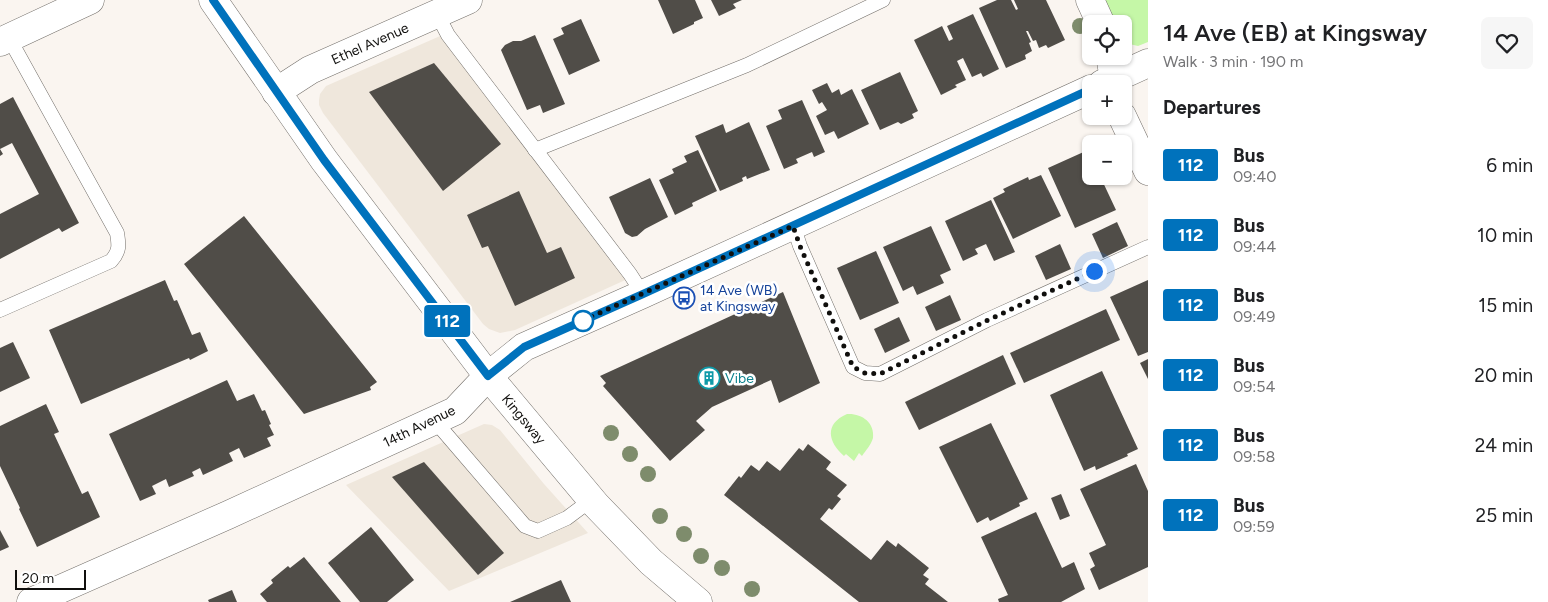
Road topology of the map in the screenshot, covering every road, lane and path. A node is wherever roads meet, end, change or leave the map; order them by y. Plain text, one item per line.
1 (90, 0) edge
2 (213, 0) edge
3 (468, 0) edge
4 (882, 0) edge
5 (1090, 0) edge
6 (437, 14) junction
7 (1097, 15) edge
8 (4, 40) edge
9 (1148, 63) edge
10 (1114, 75) edge
11 (1082, 89) edge
12 (276, 92) junction
13 (1126, 125) edge
14 (535, 150) junction
15 (1148, 171) edge
16 (793, 226) junction
17 (1148, 247) edge
18 (643, 294) junction
19 (0, 310) edge
20 (488, 376) junction
21 (434, 420) junction
22 (592, 500) junction
23 (31, 602) edge
24 (698, 602) edge

1 - 8 street
2 - 12 street, Kingsway
3 - 6 street, Ethel Avenue
4 - 14 lane
5 - 7 street
6 - 12 street, Ethel Avenue
6 - 14 lane
8 - 19 lane
9 - 10 street, 14th Avenue
11 - 16 street, 14th Avenue
12 - 20 street, Kingsway
13 - 15 street
14 - 18 lane
16 - 17 lane
16 - 18 street, 14th Avenue
18 - 20 street, 14th Avenue
20 - 21 street, 14th Avenue
20 - 22 street, Kingsway
21 - 22 lane
21 - 23 street, 14th Avenue
22 - 24 street, Kingsway

